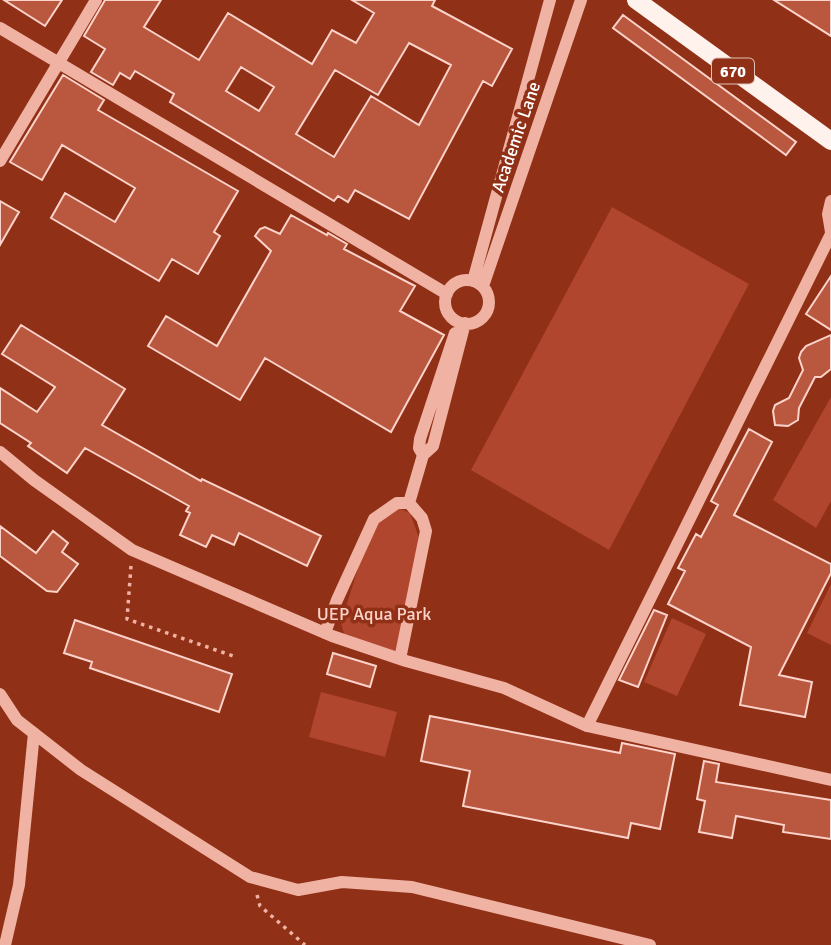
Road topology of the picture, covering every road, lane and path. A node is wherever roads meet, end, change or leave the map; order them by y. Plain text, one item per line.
1 (96, 0) edge
2 (551, 0) edge
3 (581, 0) edge
4 (636, 0) edge
5 (0, 28) edge
6 (59, 62) junction
7 (831, 141) edge
8 (0, 161) edge
9 (498, 190) junction
10 (514, 195) junction
11 (831, 201) edge
12 (831, 233) edge
13 (478, 284) junction
14 (447, 294) junction
15 (462, 323) junction
16 (0, 452) edge
17 (409, 503) junction
18 (132, 550) junction
19 (325, 633) junction
20 (236, 657) dead end
21 (400, 659) junction
22 (0, 694) edge
23 (587, 726) junction
24 (34, 733) junction
25 (831, 780) edge
26 (260, 880) junction
27 (5, 945) edge
28 (305, 945) edge
29 (650, 945) edge

1 - 6 street
2 - 9 street, Academic Lane
3 - 10 street, Academic Lane
4 - 7 main road, 670
5 - 6 street
6 - 8 street
6 - 14 street
9 - 10 street
9 - 13 street, Academic Lane
10 - 13 street, Academic Lane
11 - 12 street
12 - 23 street
13 - 14 street
13 - 15 street
14 - 15 street
15 - 17 street
16 - 18 street
17 - 19 street
17 - 21 street
18 - 19 street
18 - 20 path
19 - 21 street
21 - 23 street
22 - 24 street
23 - 25 street
24 - 26 street
24 - 27 street
26 - 28 path
26 - 29 street

